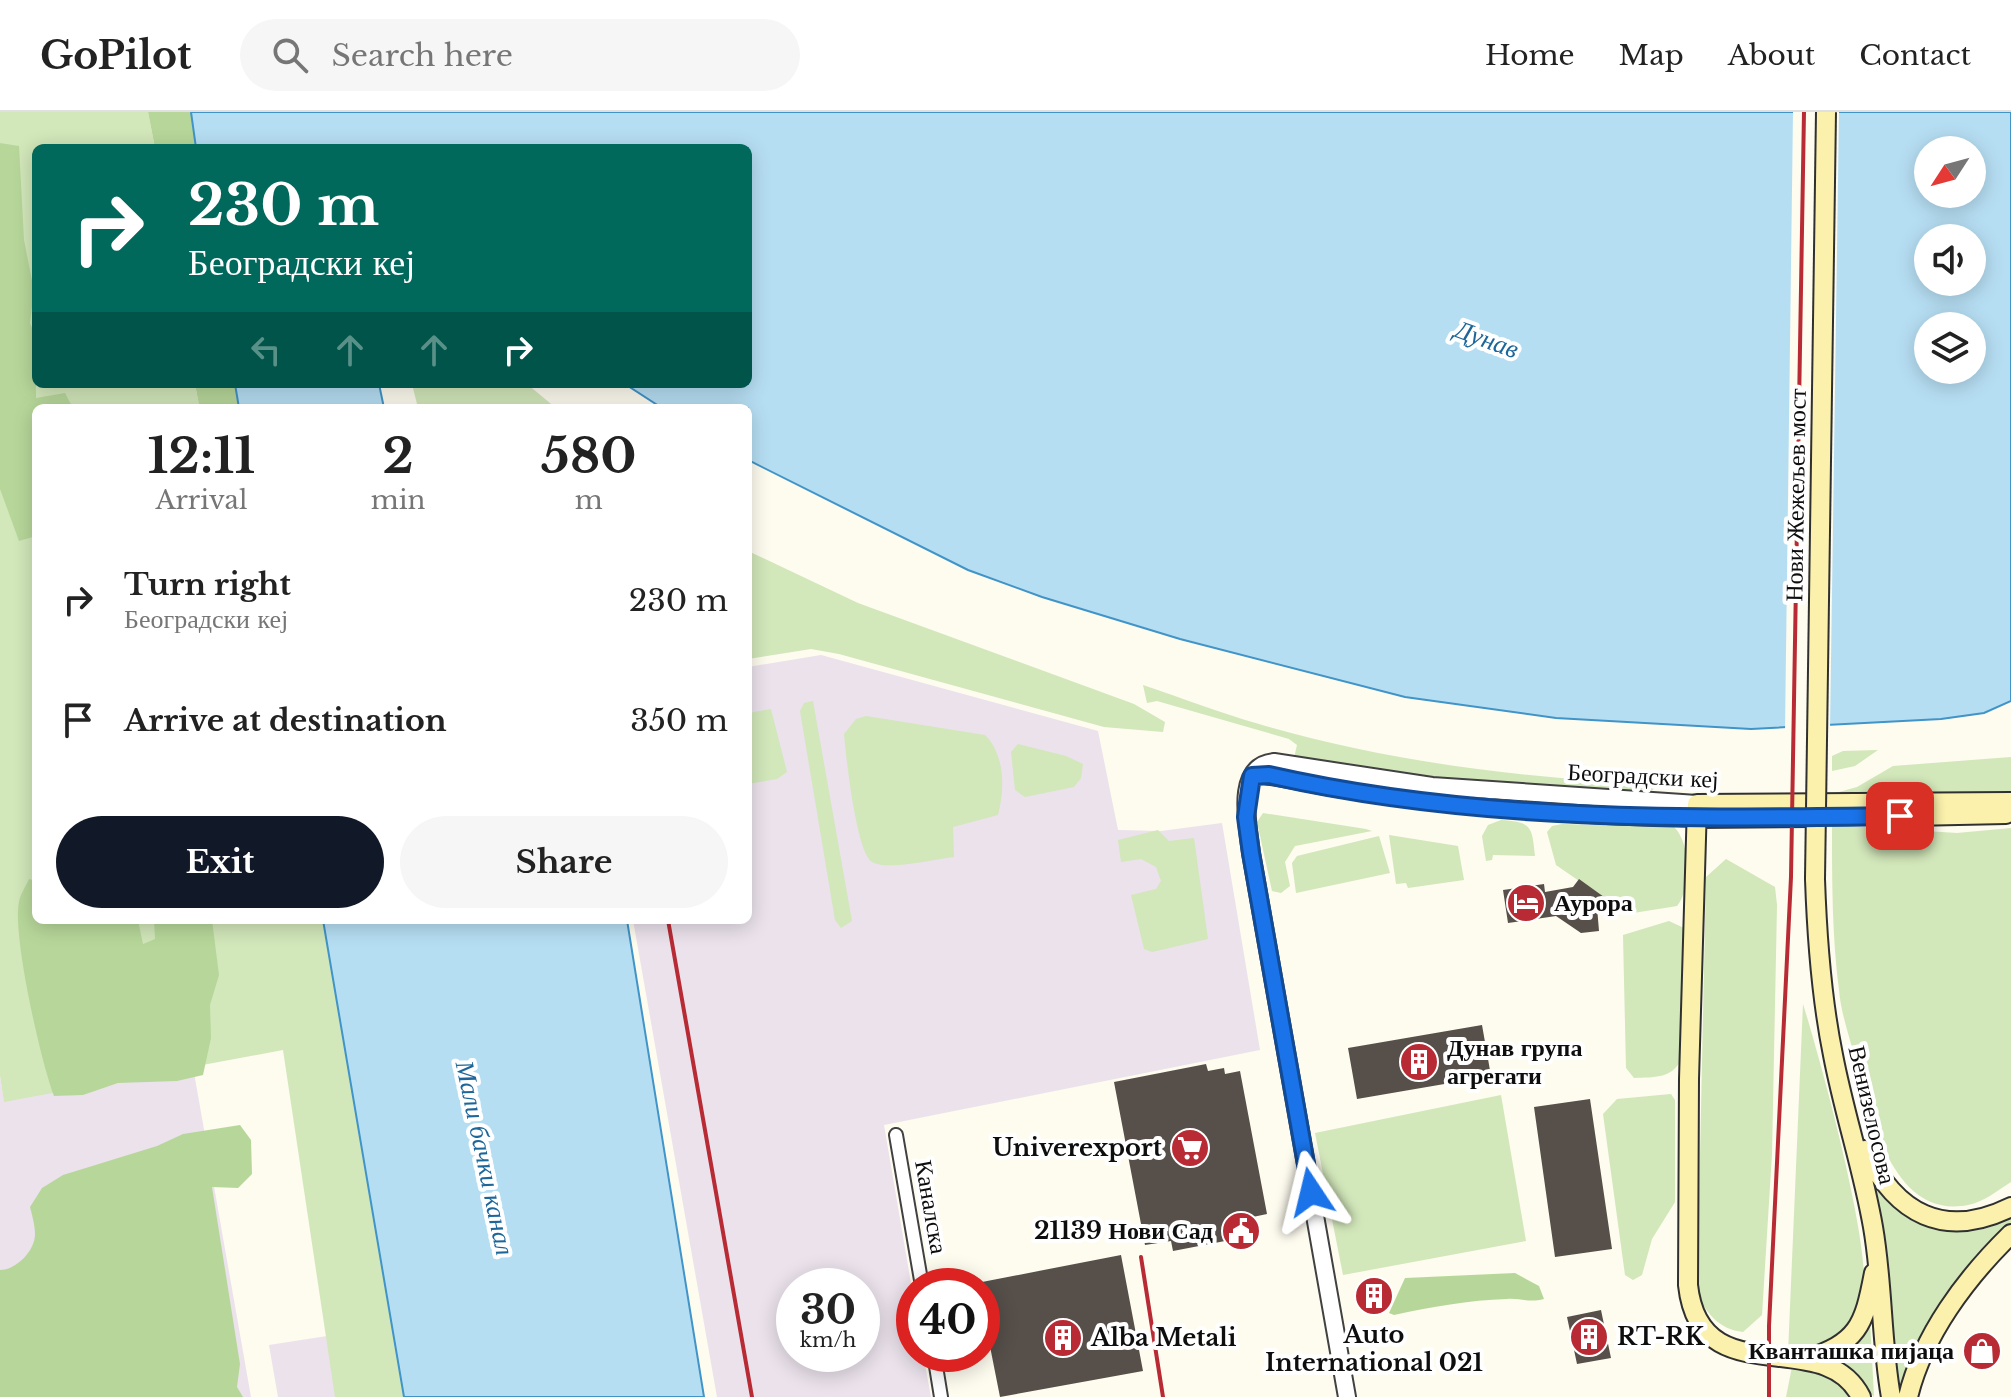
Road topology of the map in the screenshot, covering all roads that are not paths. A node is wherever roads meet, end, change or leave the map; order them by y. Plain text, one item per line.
1 (1826, 112) edge
2 (2011, 802) edge
3 (1697, 811) junction
4 (2011, 814) edge
5 (1815, 879) joint
6 (1849, 1119) junction
7 (896, 1135) dead end
8 (2011, 1207) edge
9 (2011, 1234) edge
10 (1878, 1258) junction
11 (919, 1268) edge
12 (1801, 1360) junction
13 (1885, 1363) junction
14 (937, 1372) edge
15 (941, 1397) edge
16 (1347, 1397) edge
17 (1861, 1397) edge
18 (1882, 1397) edge
19 (1891, 1397) edge
20 (1908, 1397) edge

1 - 5 main road, Нови Жежељев мост, bridge
2 - 3 main road, Београдски кеј
3 - 4 main road, Београдски кеј
3 - 12 main road
3 - 16 street, Београдски кеј
5 - 6 main road, Венизелосова
6 - 8 main road
6 - 10 main road, Венизелосова
7 - 11 street, Каналска
9 - 20 main road
10 - 12 main road
10 - 13 main road, Венизелосова
12 - 17 main road
13 - 18 main road, Венизелосова
13 - 19 main road, Венизелосова
14 - 15 street

